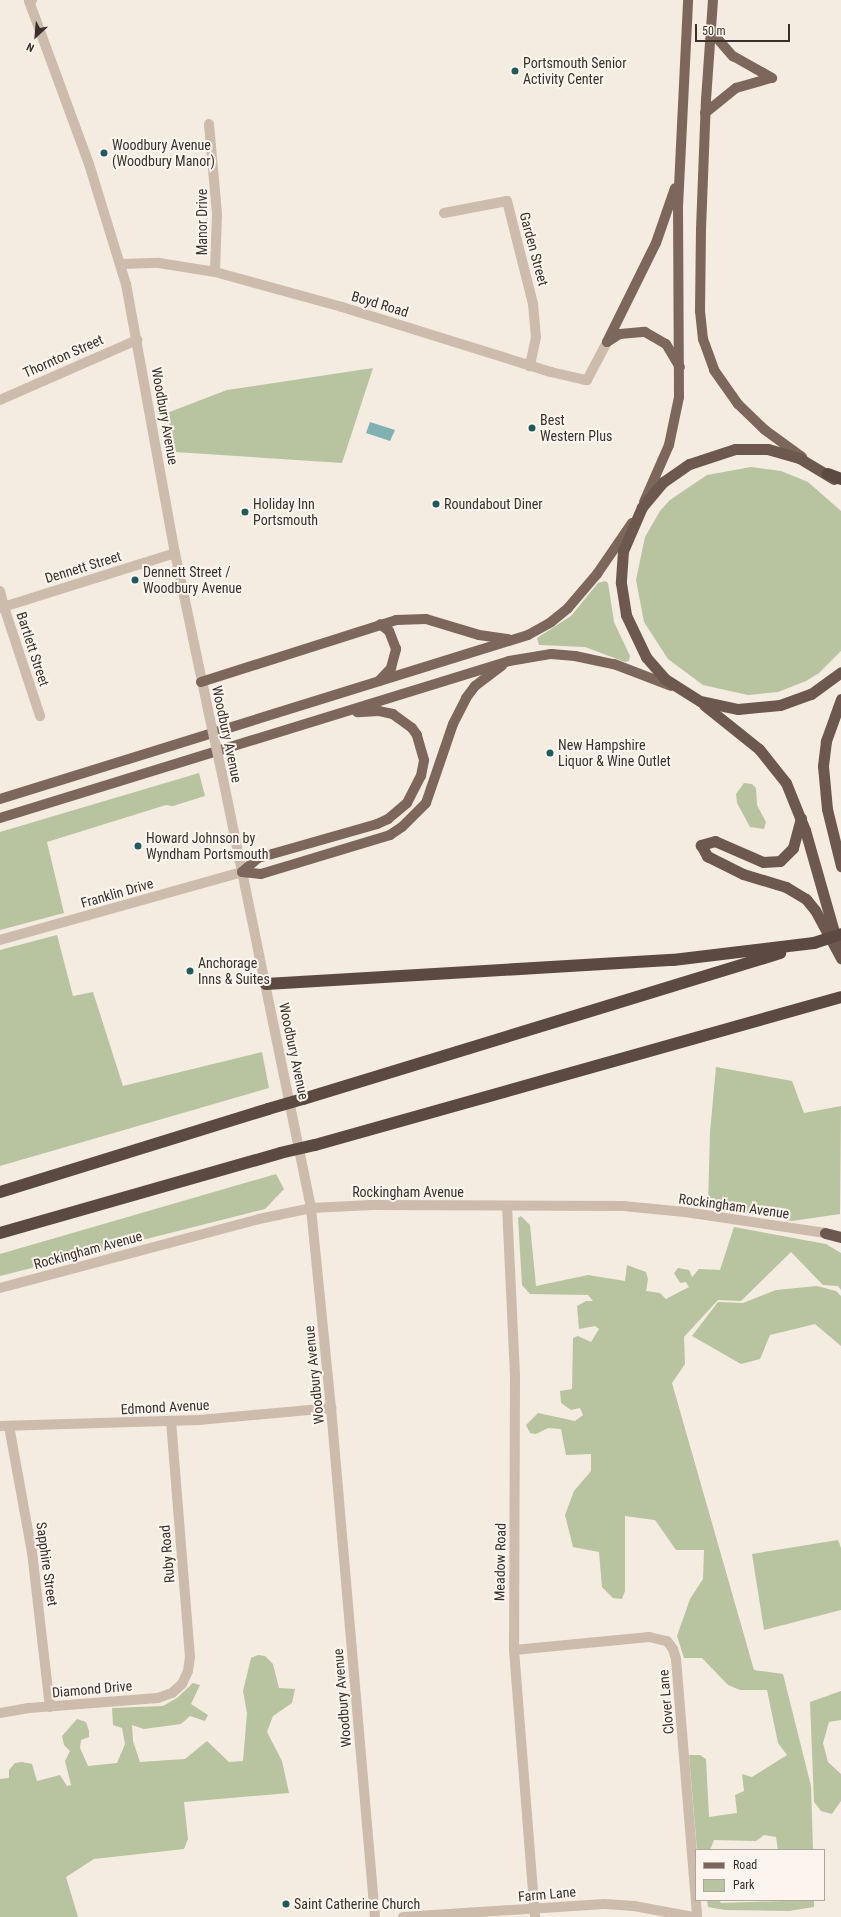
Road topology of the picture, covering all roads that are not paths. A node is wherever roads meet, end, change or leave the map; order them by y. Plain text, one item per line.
1 (30, 0) edge
2 (688, 0) edge
3 (713, 0) edge
4 (710, 30) junction
5 (705, 113) junction
6 (209, 124) dead end
7 (680, 166) junction
8 (444, 213) dead end
9 (121, 264) junction
10 (215, 272) junction
11 (137, 340) junction
12 (607, 342) junction
13 (530, 366) junction
14 (680, 367) junction
15 (0, 400) edge
16 (814, 465) junction
17 (828, 474) junction
18 (841, 479) edge
19 (841, 485) edge
20 (642, 506) junction
21 (175, 553) junction
22 (0, 591) edge
23 (2, 607) edge
24 (380, 624) junction
25 (516, 639) junction
26 (509, 661) junction
27 (841, 672) edge
28 (201, 682) junction
29 (377, 682) junction
30 (684, 692) junction
31 (841, 699) edge
32 (337, 714) junction
33 (40, 716) dead end
34 (0, 799) edge
35 (0, 818) edge
36 (801, 818) junction
37 (841, 866) edge
38 (242, 872) junction
39 (841, 934) edge
40 (0, 940) edge
41 (814, 943) junction
42 (841, 957) edge
43 (266, 984) junction
44 (836, 999) edge
45 (0, 1192) edge
46 (507, 1206) junction
47 (311, 1208) junction
48 (841, 1230) edge
49 (0, 1233) edge
50 (825, 1233) junction
51 (841, 1236) edge
52 (0, 1288) edge
53 (331, 1408) junction
54 (171, 1421) junction
55 (4, 1426) edge
56 (514, 1650) junction
57 (182, 1684) joint
58 (50, 1707) junction
59 (0, 1713) edge
60 (695, 1892) edge
61 (696, 1901) edge
62 (534, 1914) edge
63 (374, 1917) edge
64 (403, 1917) edge
65 (693, 1917) edge
66 (697, 1917) edge

1 - 9 street, Woodbury Avenue
2 - 7 main road
3 - 4 main road
4 - 5 main road
4 - 5 main road
5 - 16 main road
6 - 10 street, Manor Drive
7 - 12 main road
7 - 14 main road
8 - 13 street, Garden Street
9 - 10 street, Boyd Road
9 - 11 street, Woodbury Avenue
10 - 13 street, Boyd Road
11 - 15 street, Thornton Street
11 - 21 street, Woodbury Avenue
12 - 13 street, Boyd Road
12 - 14 main road
14 - 20 main road
16 - 17 highway
16 - 20 highway
17 - 18 highway
17 - 19 highway
20 - 25 main road
20 - 30 highway
21 - 23 street, Dennett Street
21 - 28 street, Woodbury Avenue
22 - 23 street, Bartlett Street
23 - 33 street, Bartlett Street
24 - 25 main road
24 - 28 main road
24 - 29 main road
25 - 29 main road
26 - 30 main road
26 - 32 main road
26 - 38 main road
27 - 30 highway
28 - 38 street, Woodbury Avenue, bridge
29 - 34 main road
30 - 36 highway
31 - 37 highway
32 - 35 main road
32 - 38 main road
36 - 42 highway
36 - 42 highway
38 - 40 street, Franklin Drive
38 - 43 street, Woodbury Avenue
39 - 41 highway, bridge
41 - 43 highway
41 - 45 highway, bridge
43 - 47 street, Woodbury Avenue
44 - 49 highway, bridge
46 - 47 street, Rockingham Avenue
46 - 50 street, Rockingham Avenue
46 - 56 street, Meadow Road
47 - 52 street, Rockingham Avenue
47 - 53 street, Woodbury Avenue
48 - 50 highway
50 - 51 highway
53 - 54 street, Edmond Avenue
53 - 63 street, Woodbury Avenue
54 - 55 street, Edmond Avenue
54 - 57 street, Ruby Road
55 - 58 street, Sapphire Street
56 - 60 street, Clover Lane
56 - 62 street, Meadow Road
57 - 58 street, Diamond Drive
58 - 59 street, Diamond Drive
61 - 66 street, Clover Lane
62 - 64 street, Farm Lane
62 - 65 street, Farm Lane

